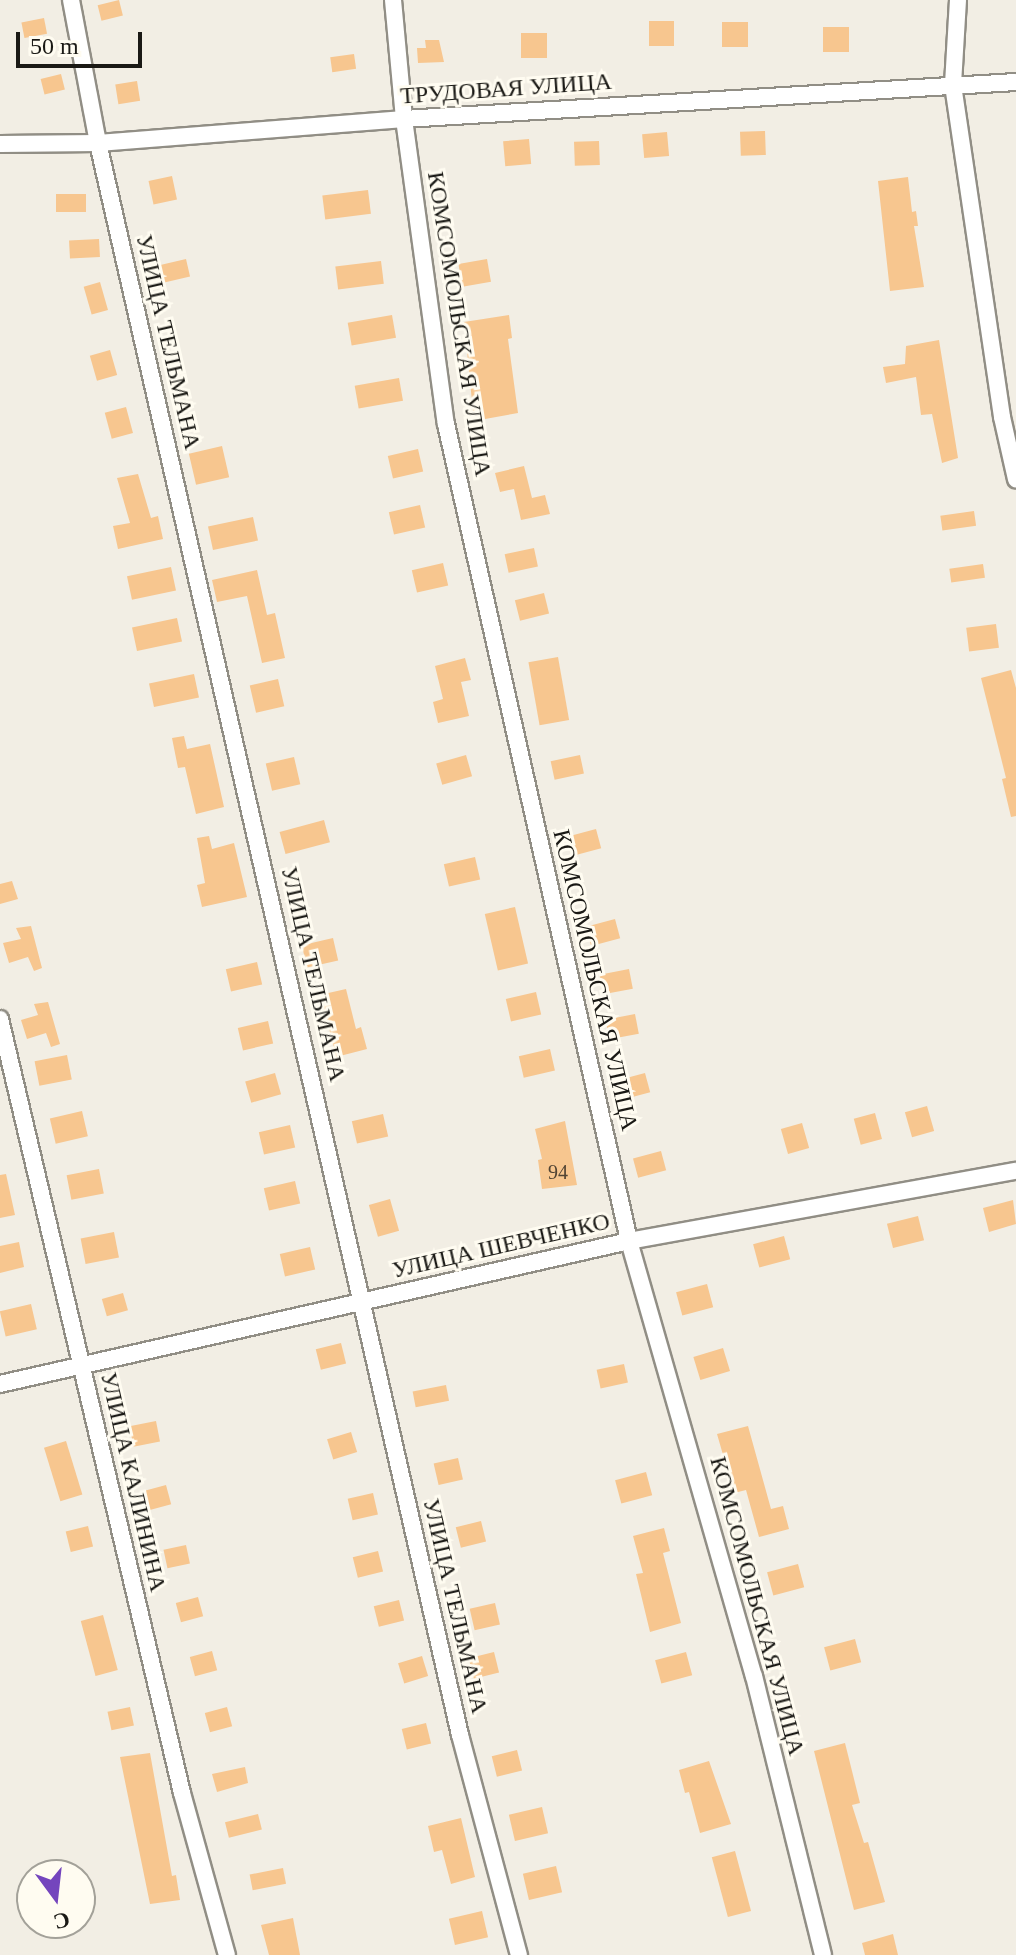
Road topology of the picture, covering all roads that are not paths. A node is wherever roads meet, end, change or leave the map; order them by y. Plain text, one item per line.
1 (71, 0) edge
2 (393, 0) edge
3 (958, 0) edge
4 (1016, 82) edge
5 (953, 85) junction
6 (404, 119) junction
7 (98, 143) junction
8 (0, 144) edge
9 (1016, 479) edge
10 (0, 1019) edge
11 (1016, 1171) edge
12 (629, 1241) junction
13 (363, 1303) junction
14 (81, 1366) junction
15 (0, 1384) edge
16 (227, 1955) edge
17 (519, 1955) edge
18 (823, 1955) edge

1 - 7 street, УЛИЦА ТЕЛЬМАНА
2 - 6 street, КОМСОМОЛЬСКАЯ УЛИЦА
3 - 5 street
4 - 5 street, ТРУДОВАЯ УЛИЦА
5 - 6 street, ТРУДОВАЯ УЛИЦА
5 - 9 street
6 - 7 street, ТРУДОВАЯ УЛИЦА
6 - 12 street, КОМСОМОЛЬСКАЯ УЛИЦА
7 - 8 street, ТРУДОВАЯ УЛИЦА
7 - 13 street, УЛИЦА ТЕЛЬМАНА
10 - 14 street, УЛИЦА КАЛИНИНА
11 - 12 street, УЛИЦА ШЕВЧЕНКО
12 - 13 street, УЛИЦА ШЕВЧЕНКО
12 - 18 street, КОМСОМОЛЬСКАЯ УЛИЦА
13 - 14 street, УЛИЦА ШЕВЧЕНКО
13 - 17 street, УЛИЦА ТЕЛЬМАНА
14 - 15 street, УЛИЦА ШЕВЧЕНКО
14 - 16 street, УЛИЦА КАЛИНИНА

